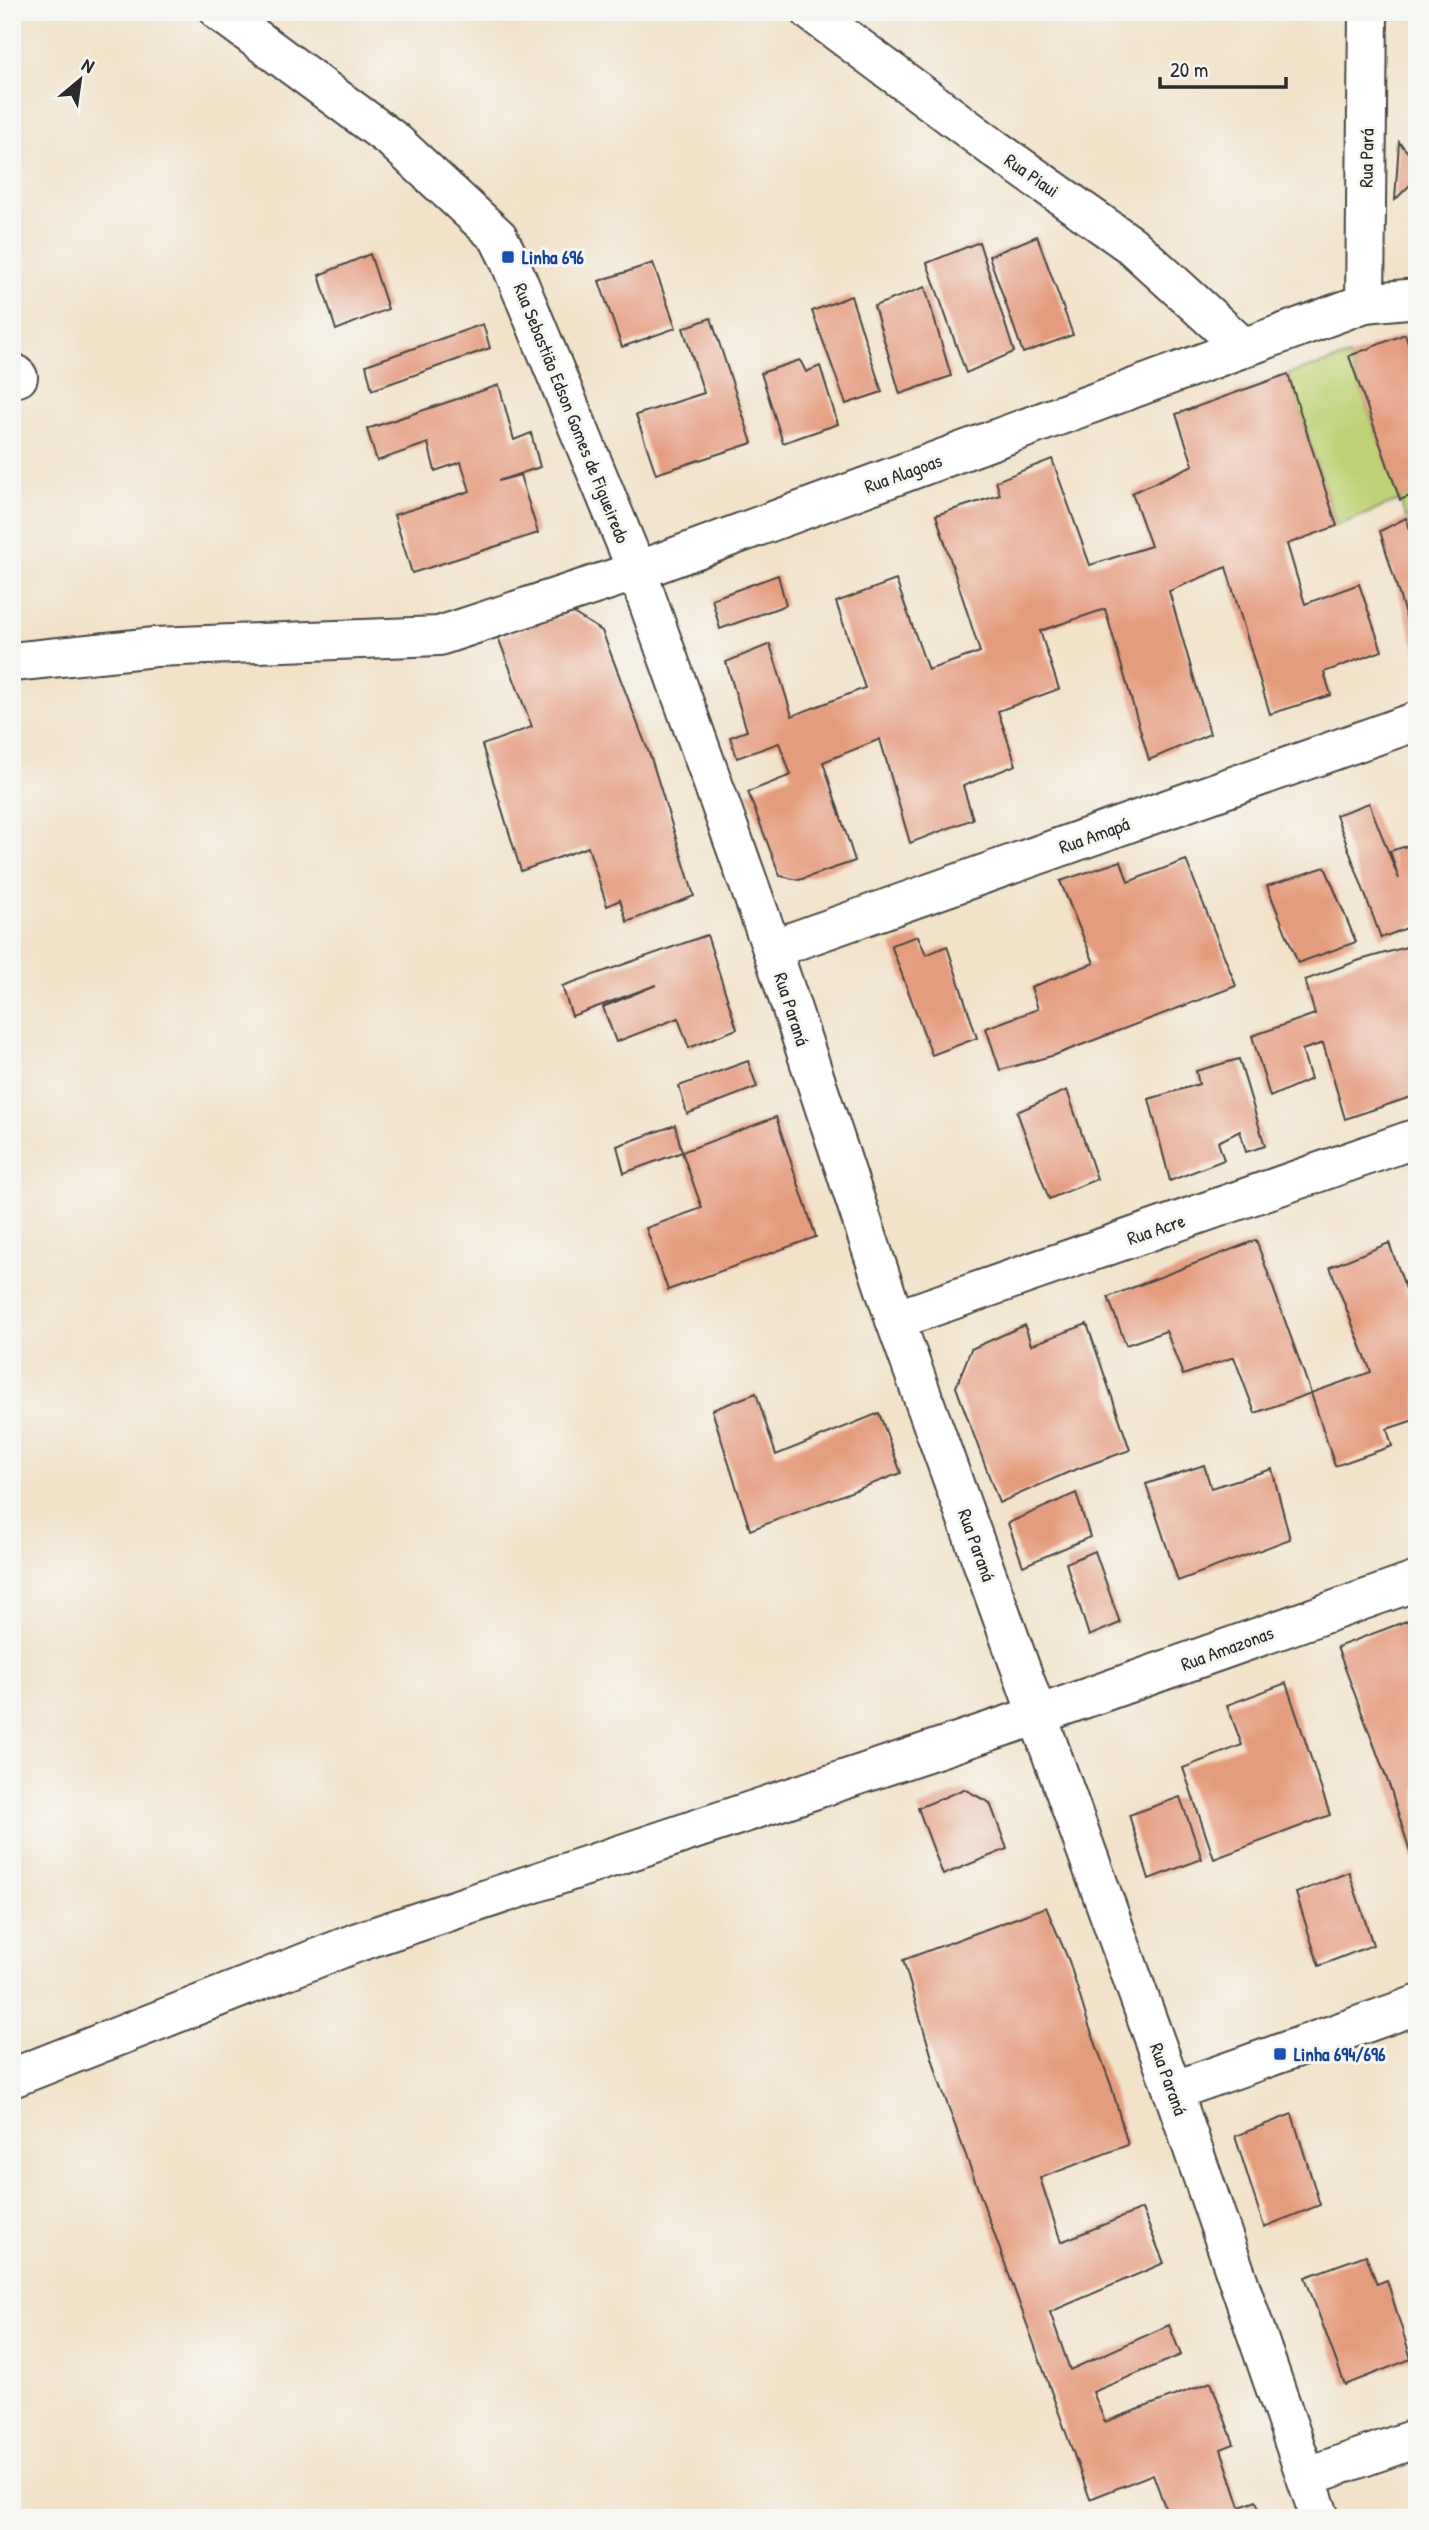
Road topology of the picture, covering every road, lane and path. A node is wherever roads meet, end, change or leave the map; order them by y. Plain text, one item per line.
1 (220, 12) edge
2 (811, 12) edge
3 (1368, 12) edge
4 (1417, 298) edge
5 (1365, 303) junction
6 (1244, 348) junction
7 (637, 571) junction
8 (12, 662) edge
9 (1417, 721) edge
10 (772, 949) junction
11 (1417, 1138) edge
12 (895, 1320) junction
13 (1417, 1581) edge
14 (1038, 1716) junction
15 (1417, 2005) edge
16 (12, 2078) edge
17 (1173, 2091) junction
18 (1417, 2438) edge
19 (1306, 2477) junction
20 (1320, 2518) edge

1 - 7 street, Rua Sebastião Edson Gomes de Figueiredo
2 - 6 street, Rua Piaui
3 - 5 street, Rua Pará
4 - 5 street, Rua Alagoas
5 - 6 street, Rua Alagoas
6 - 7 street, Rua Alagoas
7 - 8 street, Rua Alagoas
7 - 10 street, Rua Paraná
9 - 10 street, Rua Amapá
10 - 12 street, Rua Paraná
11 - 12 street, Rua Acre
12 - 14 street, Rua Paraná
13 - 14 street, Rua Amazonas
14 - 16 street, Rua Amazonas
14 - 17 street, Rua Paraná
15 - 17 street
17 - 19 street, Rua Paraná
18 - 19 street
19 - 20 street, Rua Paraná

